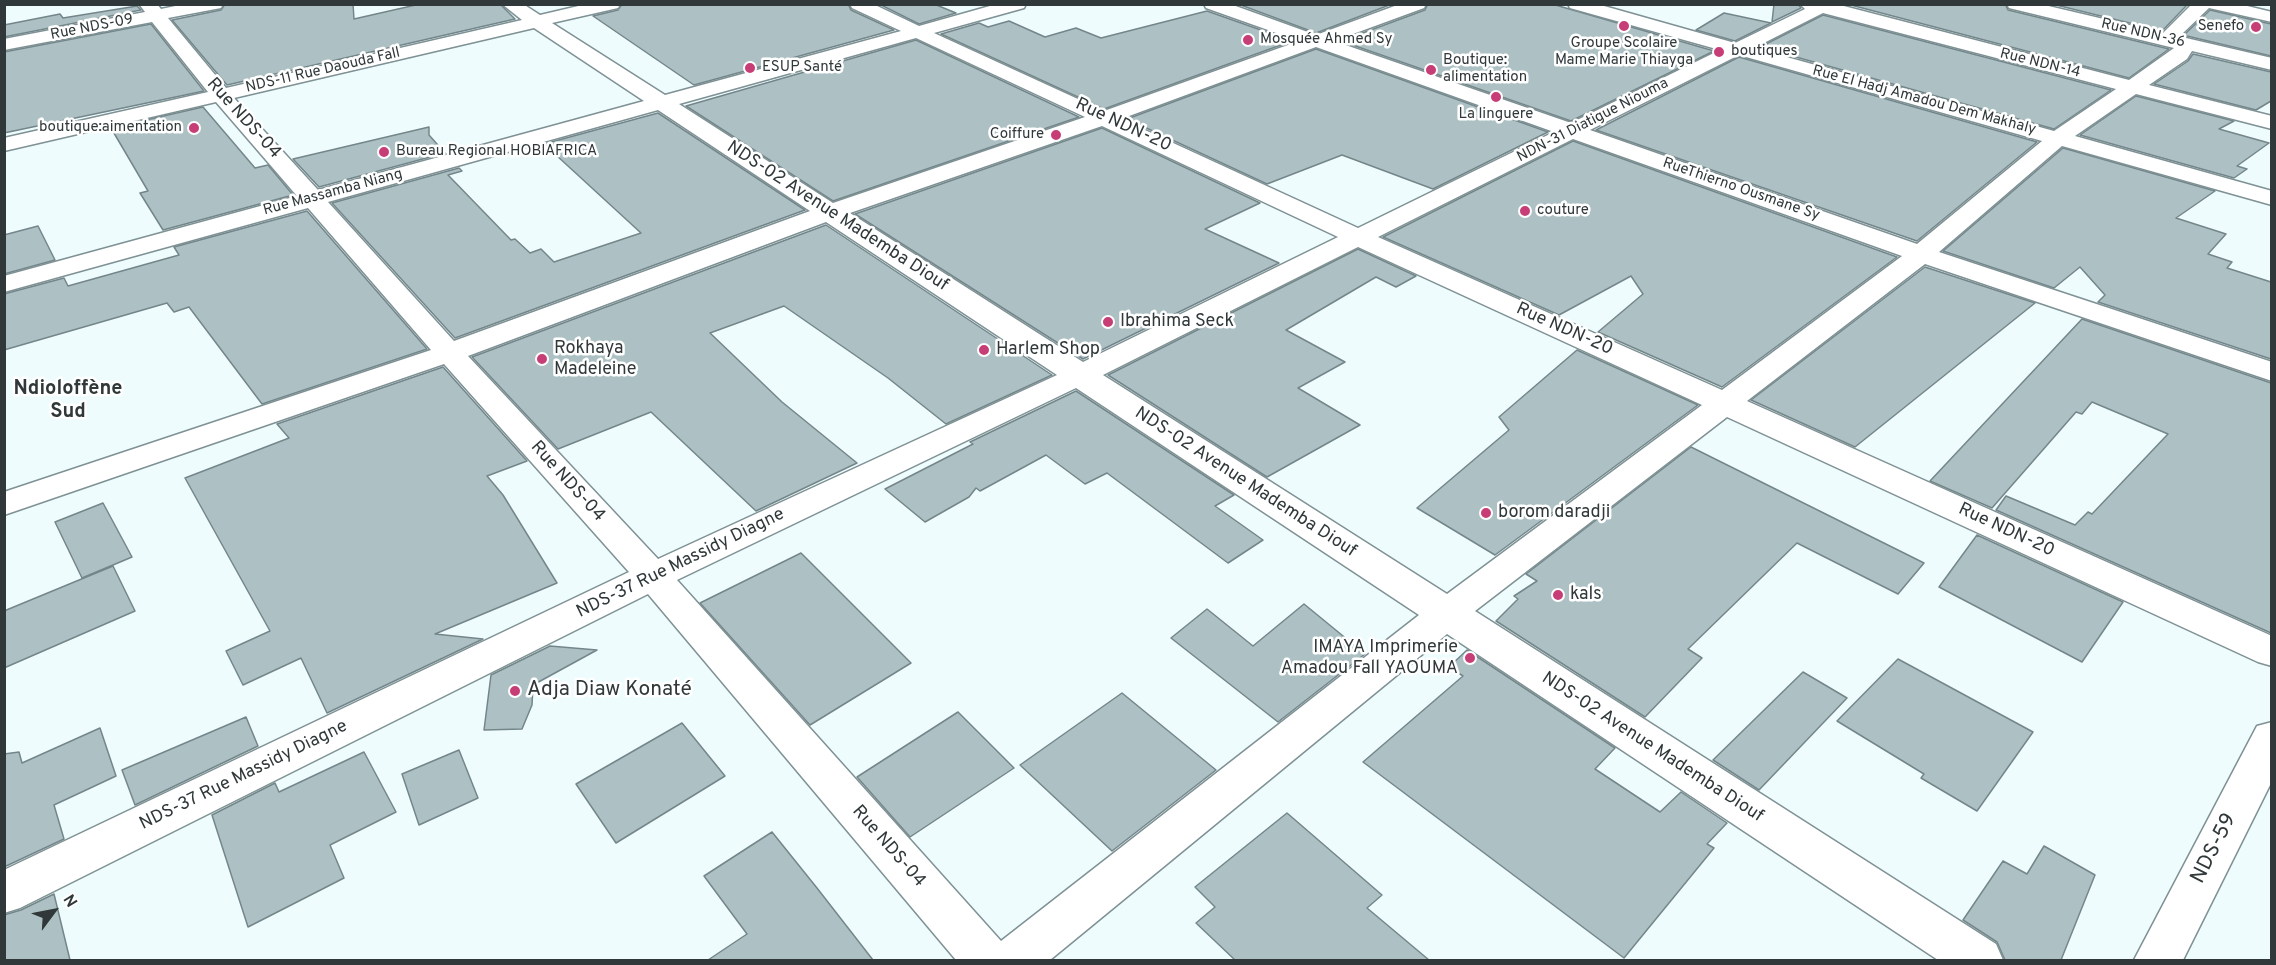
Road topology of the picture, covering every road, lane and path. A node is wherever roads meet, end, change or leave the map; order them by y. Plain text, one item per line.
1 (215, 4) edge
2 (612, 4) edge
3 (858, 4) edge
4 (1018, 4) edge
5 (1212, 4) edge
6 (1418, 4) edge
7 (1576, 4) edge
8 (2015, 4) edge
9 (2203, 4) edge
10 (2213, 4) edge
11 (1818, 6) edge
12 (151, 10) edge
13 (524, 13) edge
14 (2271, 17) edge
15 (918, 31) junction
16 (2176, 41) junction
17 (1317, 42) junction
18 (4, 45) edge
19 (1735, 49) junction
20 (2271, 64) edge
21 (2130, 87) junction
22 (221, 95) junction
23 (663, 104) junction
24 (1105, 117) junction
25 (2271, 123) edge
26 (1575, 131) junction
27 (2058, 138) junction
28 (4, 145) edge
29 (314, 198) junction
30 (2271, 198) edge
31 (829, 212) junction
32 (1358, 237) junction
33 (1921, 254) junction
34 (4, 284) edge
35 (448, 353) junction
36 (2271, 372) edge
37 (1080, 375) junction
38 (1725, 402) junction
39 (4, 504) edge
40 (653, 576) junction
41 (1446, 614) junction
42 (2271, 652) edge
43 (2271, 738) edge
44 (4, 893) edge
45 (986, 960) edge
46 (1014, 960) edge
47 (1979, 960) edge
48 (2158, 960) edge

1 - 12 street, Rue NDS-09
2 - 13 street, NDS-11 Rue Daouda Fall
3 - 15 street, Rue NDN-20
4 - 15 street, Rue Massamba Niang
5 - 17 street, RueThierno Ousmane Sy
6 - 17 street
7 - 19 street, Rue El Hadj Amadou Dem Makhaly
8 - 16 street, Rue NDN-36
9 - 16 street
10 - 14 street
11 - 19 street, NDN-31 Diatigue Niouma
11 - 21 street, Rue NDN-14
12 - 18 street, Rue NDS-09
12 - 22 street, Rue NDS-04
13 - 22 street, NDS-11 Rue Daouda Fall
13 - 23 street, NDS-02 Avenue Mademba Diouf
15 - 23 street, Rue Massamba Niang
15 - 24 street, Rue NDN-20
16 - 20 street, Rue NDN-36
16 - 21 street
17 - 24 street
17 - 26 street, RueThierno Ousmane Sy
19 - 26 street, NDN-31 Diatigue Niouma
19 - 27 street, Rue El Hadj Amadou Dem Makhaly
21 - 25 street, Rue NDN-14
21 - 27 street
22 - 28 street, NDS-11 Rue Daouda Fall
22 - 29 street, Rue NDS-04
23 - 29 street, Rue Massamba Niang
23 - 31 street, NDS-02 Avenue Mademba Diouf
24 - 31 street
24 - 32 street, Rue NDN-20
26 - 32 street, NDN-31 Diatigue Niouma
26 - 33 street, RueThierno Ousmane Sy
27 - 30 street, Rue El Hadj Amadou Dem Makhaly
27 - 33 street
29 - 34 street, Rue Massamba Niang
29 - 35 street, Rue NDS-04
31 - 35 street
31 - 37 street, NDS-02 Avenue Mademba Diouf
32 - 37 street, NDS-37 Rue Massidy Diagne
32 - 38 street, Rue NDN-20
33 - 36 street, RueThierno Ousmane Sy
33 - 38 street
35 - 39 street
35 - 40 street, Rue NDS-04
37 - 40 street, NDS-37 Rue Massidy Diagne
37 - 41 street, NDS-02 Avenue Mademba Diouf
38 - 41 street
38 - 42 street, Rue NDN-20
40 - 44 street, NDS-37 Rue Massidy Diagne
40 - 45 street, Rue NDS-04
41 - 46 street
41 - 47 street, NDS-02 Avenue Mademba Diouf
43 - 48 street, NDS-59

